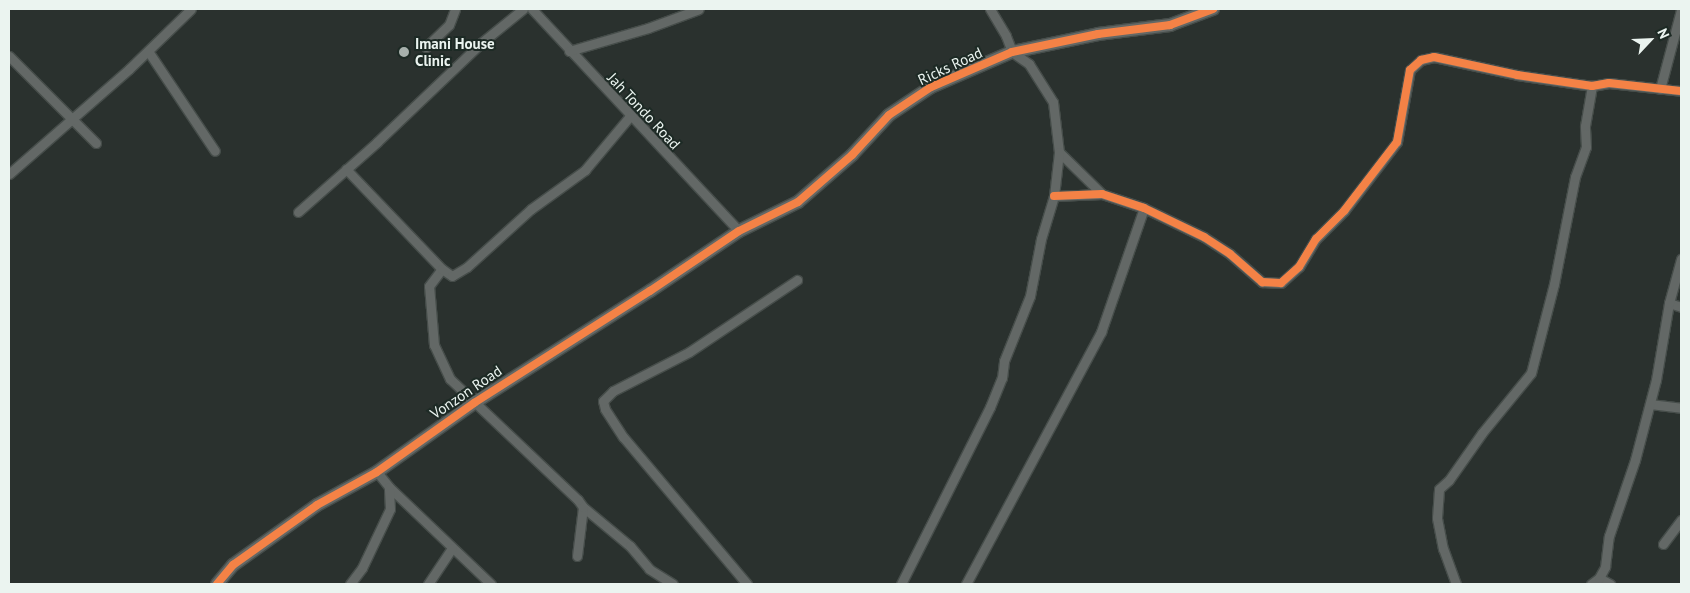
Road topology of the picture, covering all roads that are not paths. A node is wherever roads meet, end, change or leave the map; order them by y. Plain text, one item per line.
1 (191, 9) edge
2 (455, 9) edge
3 (523, 9) edge
4 (532, 9) edge
5 (699, 9) edge
6 (990, 9) edge
7 (1213, 9) edge
8 (1681, 10) edge
9 (426, 47) dead end
10 (148, 51) junction
11 (569, 51) junction
12 (1012, 52) junction
13 (9, 56) edge
14 (1592, 86) junction
15 (1660, 88) junction
16 (1681, 92) edge
17 (630, 116) junction
18 (72, 120) junction
19 (96, 143) dead end
20 (215, 151) dead end
21 (1059, 152) junction
22 (346, 169) junction
23 (9, 174) edge
24 (1102, 194) junction
25 (1054, 196) junction
26 (1144, 208) junction
27 (298, 212) dead end
28 (739, 231) junction
29 (1681, 259) edge
30 (442, 269) junction
31 (797, 280) dead end
32 (1669, 303) junction
33 (1681, 307) edge
34 (474, 403) junction
35 (1650, 404) junction
36 (1681, 408) edge
37 (377, 472) junction
38 (389, 487) junction
39 (583, 507) junction
40 (1681, 520) edge
41 (1664, 544) dead end
42 (452, 548) junction
43 (577, 556) dead end
44 (1599, 578) junction
45 (217, 584) edge
46 (350, 584) edge
47 (428, 584) edge
48 (491, 584) edge
49 (673, 584) edge
50 (747, 584) edge
51 (901, 584) edge
52 (966, 584) edge
53 (1456, 584) edge
54 (1591, 584) edge
55 (1610, 584) edge

1 - 10 street
2 - 9 street
3 - 22 street
4 - 11 street, Jah Tondo Road
5 - 11 street
6 - 12 street
7 - 12 street, Ricks Road
8 - 15 street
10 - 18 street
10 - 20 street
11 - 17 street, Jah Tondo Road
12 - 21 street
12 - 28 street, Ricks Road
13 - 18 street
14 - 15 street
14 - 26 street
14 - 53 street
15 - 16 street
17 - 28 street, Jah Tondo Road
17 - 30 street
18 - 19 street
18 - 23 street
21 - 24 street
21 - 25 street
22 - 27 street
22 - 30 street
24 - 25 street
24 - 26 street
25 - 51 street
26 - 52 street
28 - 34 street, Vonzon Road
29 - 32 street
30 - 34 street
31 - 50 street
32 - 33 street
32 - 35 street
34 - 37 street, Vonzon Road
34 - 39 street
35 - 36 street
35 - 44 street
37 - 38 street
37 - 45 street, Vonzon Road
38 - 42 street
38 - 46 street
39 - 43 street
39 - 49 street
40 - 41 street
42 - 47 street
42 - 48 street
44 - 54 street
44 - 55 street

